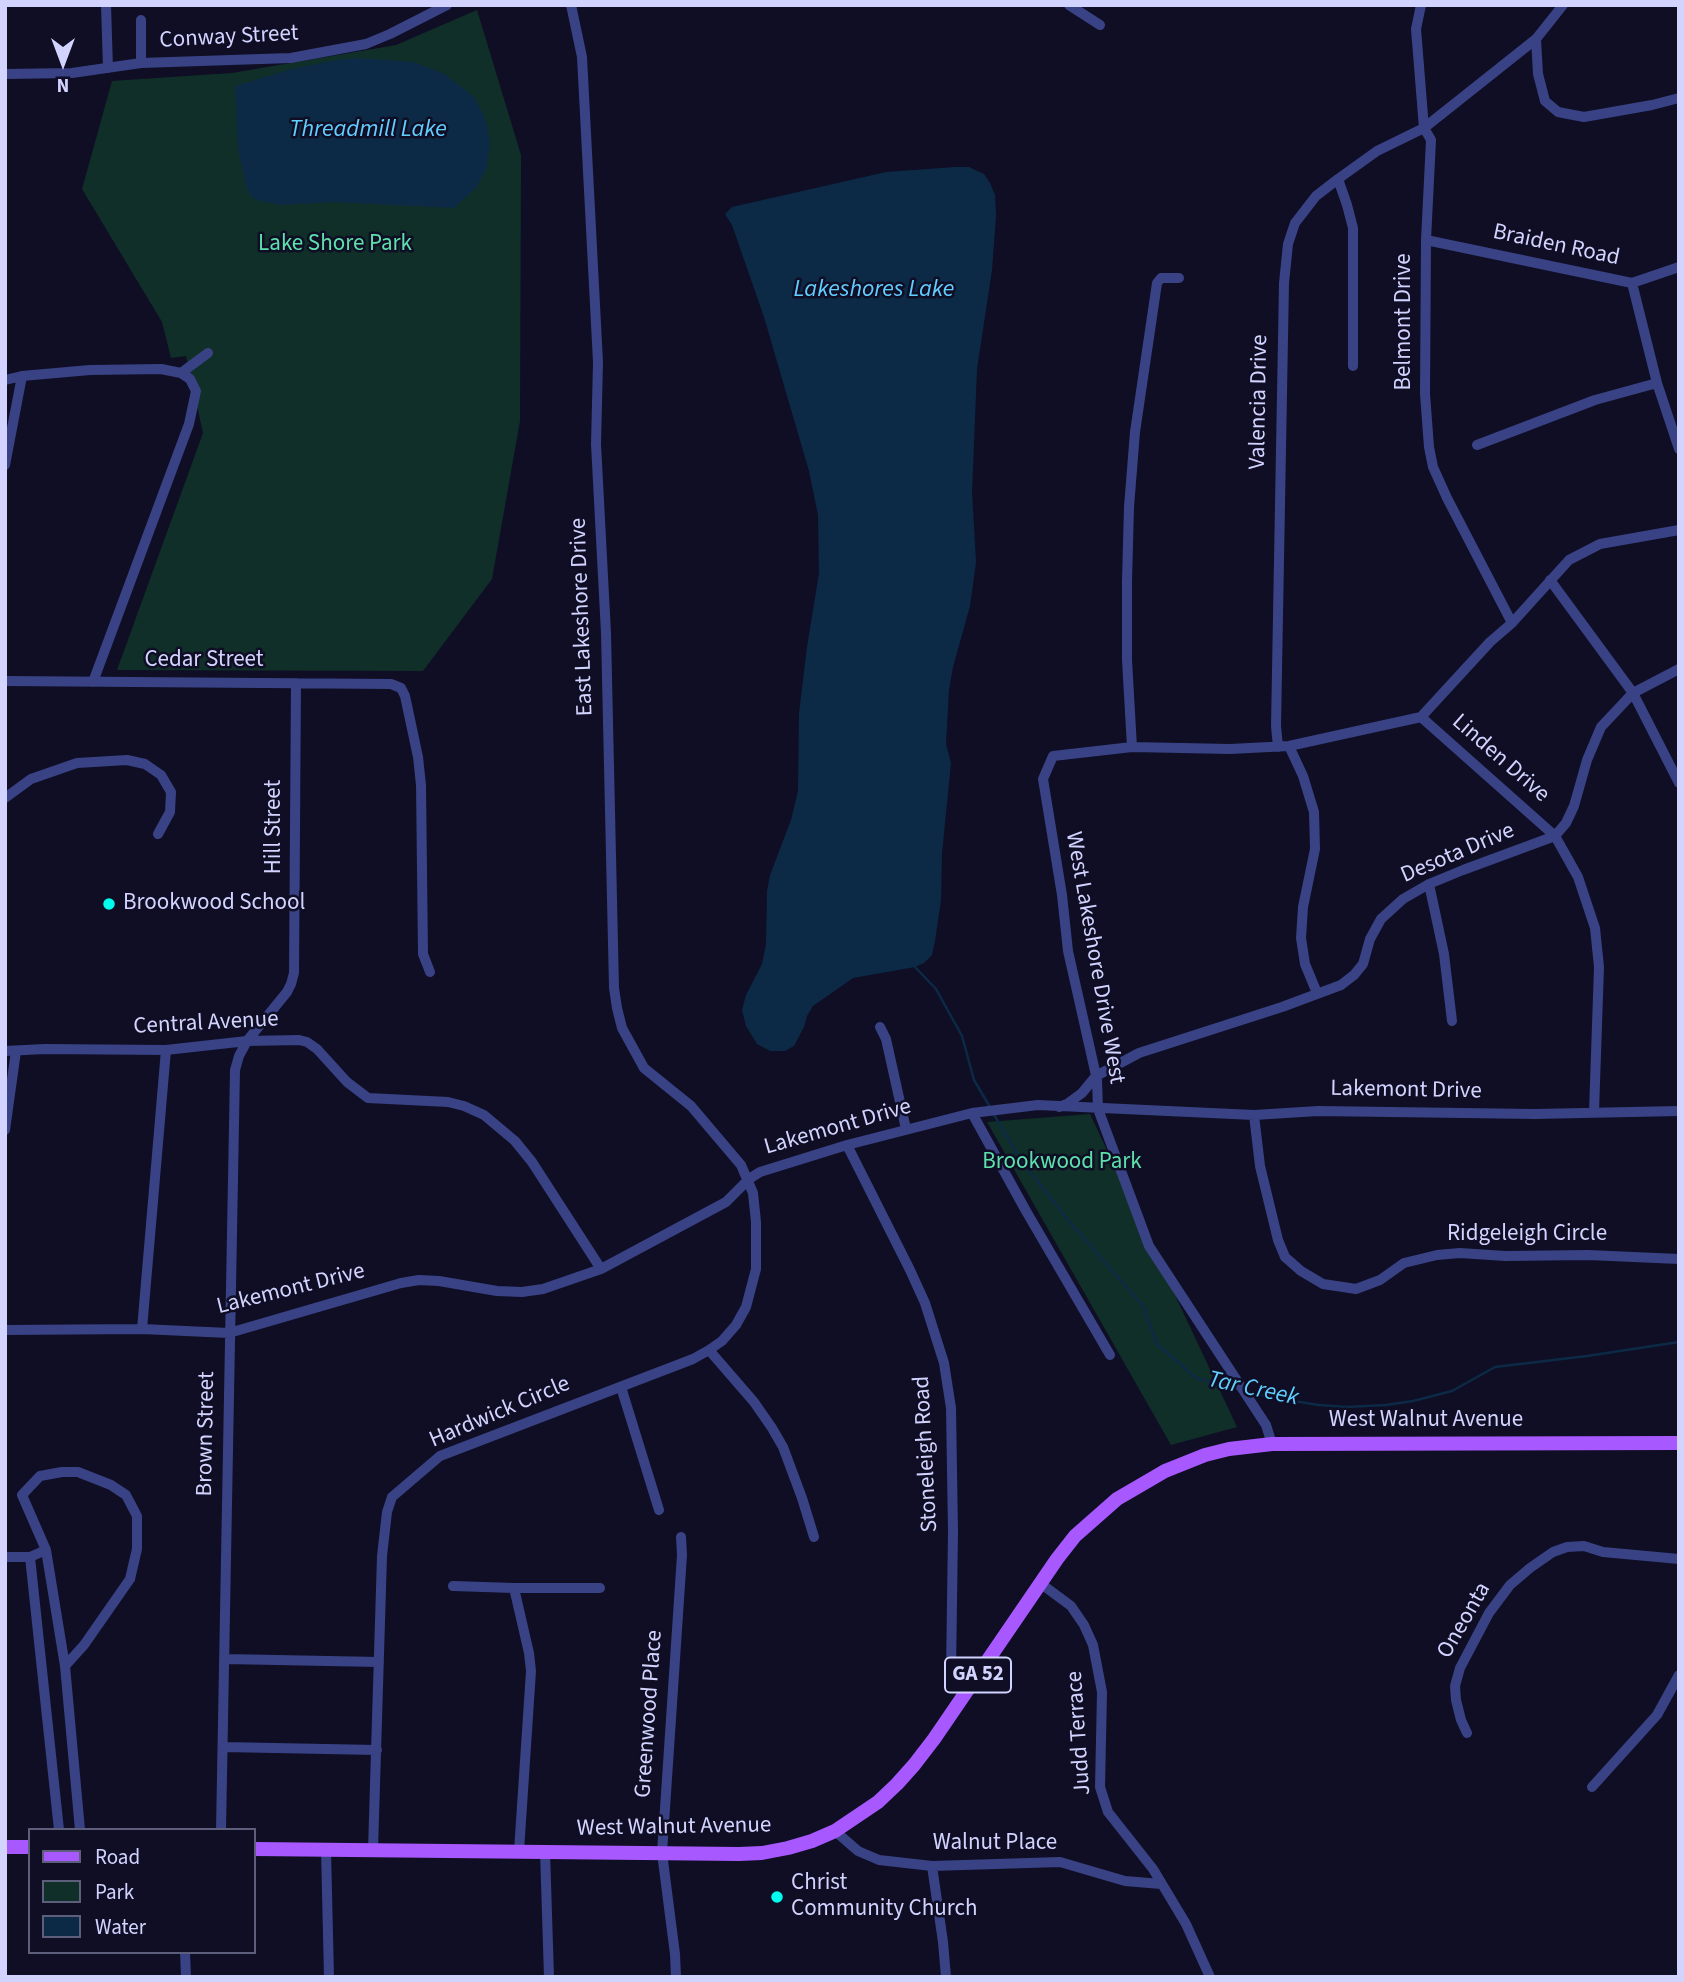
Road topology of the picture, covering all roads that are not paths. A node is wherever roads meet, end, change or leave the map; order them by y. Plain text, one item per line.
1 (106, 5) edge
2 (446, 5) edge
3 (571, 5) edge
4 (1069, 5) edge
5 (1421, 5) edge
6 (1563, 5) edge
7 (141, 20) dead end
8 (1100, 26) dead end
9 (1536, 39) junction
10 (141, 63) junction
11 (108, 68) junction
12 (5, 75) edge
13 (1679, 98) edge
14 (1424, 128) junction
15 (1338, 179) junction
16 (1426, 240) junction
17 (1679, 267) edge
18 (1179, 278) dead end
19 (1632, 283) junction
20 (208, 354) dead end
21 (1353, 366) dead end
22 (181, 373) junction
23 (22, 376) junction
24 (5, 380) edge
25 (1657, 383) junction
26 (1477, 444) dead end
27 (1679, 449) edge
28 (5, 465) edge
29 (1679, 530) edge
30 (1550, 580) junction
31 (1512, 623) junction
32 (1679, 669) edge
33 (5, 681) edge
34 (93, 682) junction
35 (296, 683) junction
36 (1633, 693) junction
37 (1421, 717) junction
38 (1284, 746) junction
39 (1132, 747) junction
40 (1679, 783) edge
41 (5, 798) edge
42 (158, 834) dead end
43 (1555, 836) junction
44 (1429, 884) junction
45 (430, 972) dead end
46 (1317, 993) junction
47 (1452, 1021) dead end
48 (880, 1027) dead end
49 (247, 1041) junction
50 (166, 1050) junction
51 (11, 1051) edge
52 (1096, 1076) junction
53 (1059, 1107) junction
54 (1098, 1109) junction
55 (1679, 1111) edge
56 (1594, 1112) junction
57 (972, 1113) junction
58 (1254, 1115) junction
59 (906, 1129) junction
60 (5, 1130) edge
61 (847, 1144) junction
62 (748, 1179) junction
63 (1679, 1259) edge
64 (601, 1269) junction
65 (142, 1329) junction
66 (5, 1330) edge
67 (229, 1333) junction
68 (709, 1350) junction
69 (1111, 1355) dead end
70 (621, 1387) junction
71 (1679, 1443) edge
72 (1272, 1444) junction
73 (659, 1510) dead end
74 (681, 1537) dead end
75 (814, 1537) dead end
76 (47, 1550) junction
77 (5, 1557) edge
78 (30, 1557) junction
79 (1679, 1559) edge
80 (1040, 1583) junction
81 (453, 1586) dead end
82 (514, 1588) junction
83 (600, 1588) dead end
84 (225, 1659) junction
85 (379, 1662) junction
86 (65, 1666) junction
87 (1679, 1675) edge
88 (963, 1696) junction
89 (1467, 1733) dead end
90 (223, 1747) junction
91 (377, 1750) junction
92 (1592, 1787) dead end
93 (59, 1828) edge
94 (80, 1828) edge
95 (221, 1828) edge
96 (835, 1831) junction
97 (5, 1847) edge
98 (28, 1847) edge
99 (256, 1849) edge
100 (326, 1850) junction
101 (373, 1850) junction
102 (519, 1851) junction
103 (545, 1851) junction
104 (662, 1853) junction
105 (932, 1866) junction
106 (1161, 1884) junction
107 (185, 1954) edge
108 (186, 1977) edge
109 (329, 1977) edge
110 (549, 1977) edge
111 (676, 1977) edge
112 (946, 1977) edge
113 (1210, 1977) edge

1 - 11 street
2 - 10 street, Conway Street
3 - 62 street, East Lakeshore Drive
4 - 8 street
5 - 14 street, Belmont Drive
6 - 9 street, Valencia Drive
7 - 10 street
9 - 13 street
9 - 14 street, Valencia Drive
10 - 11 street, Conway Street
11 - 12 street, Conway Street
14 - 15 street, Valencia Drive
14 - 16 street, Belmont Drive
15 - 21 street
15 - 38 street, Valencia Drive
16 - 19 street, Braiden Road
16 - 31 street, Belmont Drive
17 - 19 street
18 - 39 street
19 - 25 street, Braiden Road
20 - 22 street
22 - 23 street
22 - 34 street
23 - 24 street
23 - 28 street
25 - 26 street
25 - 27 street, Braiden Road
29 - 30 street
30 - 31 street
30 - 36 street
31 - 37 street
32 - 36 street
33 - 34 street, Cedar Street
34 - 35 street, Cedar Street
35 - 45 street, Cedar Street
35 - 49 street, Hill Street
36 - 40 street
36 - 43 street
37 - 38 street, Linden Drive
37 - 43 street, Linden Drive
38 - 39 street, Linden Drive
38 - 46 street, Valencia Drive
39 - 52 street, West Lakeshore Drive West
41 - 42 street
43 - 44 street, Desota Drive
43 - 56 street, Linden Drive
44 - 46 street, Desota Drive
44 - 47 street
46 - 52 street, Desota Drive
48 - 59 street
49 - 50 street, Central Avenue
49 - 64 street, Central Avenue
49 - 67 street, Brown Street
50 - 51 street, Central Avenue
50 - 65 street
51 - 60 street
52 - 53 street, Desota Drive
52 - 54 street, West Lakeshore Drive West
53 - 54 street, Lakemont Drive
53 - 57 street, Lakemont Drive
54 - 58 street, Lakemont Drive
54 - 72 street, West Lakeshore Drive West
55 - 56 street, Lakemont Drive
56 - 58 street, Lakemont Drive
57 - 59 street, Lakemont Drive
57 - 69 street
58 - 63 street, Ridgeleigh Circle
59 - 61 street, Lakemont Drive
61 - 62 street, Lakemont Drive
61 - 88 street, Stoneleigh Road
62 - 64 street, Lakemont Drive
62 - 68 street, Hardwick Circle
64 - 67 street, Lakemont Drive
65 - 66 street, Lakemont Drive
65 - 67 street, Lakemont Drive
67 - 84 street, Brown Street
68 - 70 street, Hardwick Circle
68 - 75 street
70 - 73 street
70 - 85 street, Hardwick Circle
71 - 72 main road, West Walnut Avenue / GA 52
72 - 80 main road, West Walnut Avenue / GA 52
74 - 104 street, Greenwood Place
76 - 78 street
76 - 86 street
76 - 86 street
77 - 78 street
78 - 93 street
79 - 89 street, Oneonta
80 - 88 main road, West Walnut Avenue / GA 52
80 - 106 street, Judd Terrace
81 - 82 street
82 - 83 street
82 - 102 street
84 - 85 street
84 - 90 street, Brown Street
85 - 91 street, Hardwick Circle
86 - 94 street
87 - 92 street
88 - 96 main road, West Walnut Avenue / GA 52
90 - 91 street
90 - 95 street, Brown Street
91 - 101 street, Hardwick Circle
96 - 104 main road, West Walnut Avenue / GA 52
96 - 105 street, Walnut Place
97 - 98 main road
99 - 100 main road, West Walnut Avenue / GA 52
100 - 101 main road, West Walnut Avenue / GA 52
100 - 109 street
101 - 102 main road, West Walnut Avenue / GA 52
102 - 103 main road, West Walnut Avenue / GA 52
103 - 104 main road, West Walnut Avenue / GA 52
103 - 110 street
104 - 111 street, Greenwood Place
105 - 106 street, Walnut Place
105 - 112 street
106 - 113 street, Judd Terrace
107 - 108 street

